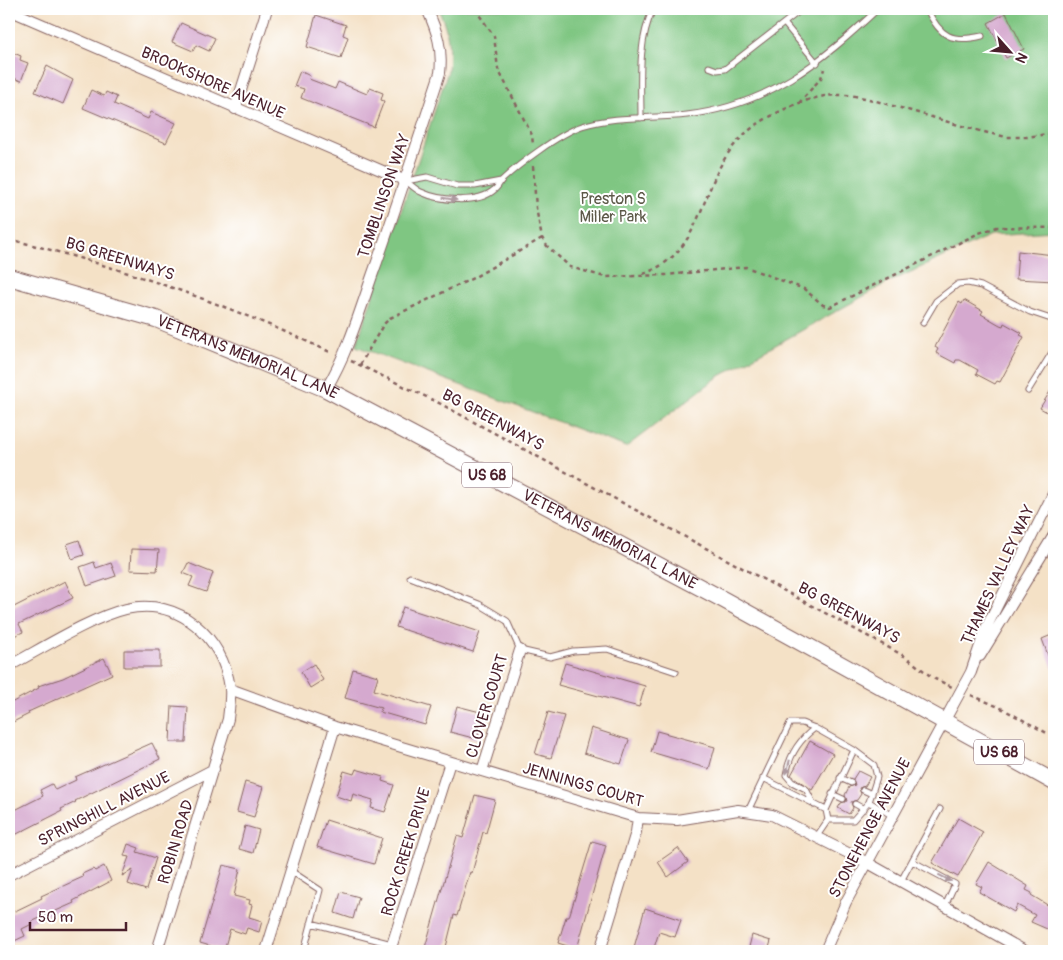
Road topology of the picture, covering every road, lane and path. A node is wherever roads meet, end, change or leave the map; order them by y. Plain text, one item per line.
1 (267, 9) edge
2 (427, 9) edge
3 (475, 9) edge
4 (653, 9) edge
5 (802, 9) edge
6 (878, 9) edge
7 (927, 9) edge
8 (9, 10) edge
9 (25, 12) edge
10 (784, 23) junction
11 (982, 36) dead end
12 (817, 63) junction
13 (709, 67) dead end
14 (824, 69) dead end
15 (798, 104) junction
16 (235, 109) junction
17 (641, 118) junction
18 (1054, 133) edge
19 (533, 156) junction
20 (406, 181) junction
21 (501, 181) junction
22 (1054, 228) edge
23 (542, 238) junction
24 (9, 239) edge
25 (640, 275) junction
26 (9, 277) edge
27 (1054, 320) edge
28 (923, 324) dead end
29 (1054, 349) edge
30 (342, 357) junction
31 (360, 366) junction
32 (326, 389) junction
33 (1028, 391) dead end
34 (1054, 492) edge
35 (1054, 535) edge
36 (410, 577) dead end
37 (520, 650) junction
38 (9, 666) edge
39 (676, 672) dead end
40 (971, 672) junction
41 (230, 689) junction
42 (960, 691) junction
43 (944, 721) junction
44 (335, 727) junction
45 (815, 728) junction
46 (1054, 737) edge
47 (854, 750) junction
48 (450, 762) junction
49 (214, 769) junction
50 (482, 771) junction
51 (764, 778) junction
52 (840, 778) junction
53 (1054, 782) edge
54 (851, 783) dead end
55 (863, 790) dead end
56 (832, 794) junction
57 (872, 794) junction
58 (843, 799) dead end
59 (869, 802) junction
60 (855, 804) dead end
61 (814, 805) junction
62 (864, 808) junction
63 (940, 809) dead end
64 (826, 810) junction
65 (748, 811) junction
66 (894, 816) junction
67 (638, 818) junction
68 (828, 820) junction
69 (817, 836) junction
70 (912, 861) junction
71 (868, 862) junction
72 (291, 871) junction
73 (9, 875) edge
74 (901, 881) junction
75 (946, 906) junction
76 (311, 923) junction
77 (391, 948) edge
78 (157, 951) edge
79 (266, 951) edge
80 (304, 951) edge
81 (600, 951) edge
82 (825, 951) edge
83 (1025, 951) edge

1 - 16 street
2 - 20 street, TOMBLINSON WAY
3 - 19 path
4 - 17 lane
5 - 10 lane
6 - 12 lane
7 - 11 lane
8 - 9 street, BROOKSHORE AVENUE
9 - 16 street, BROOKSHORE AVENUE
10 - 12 lane
10 - 13 lane
12 - 17 lane
14 - 15 path
15 - 18 path
15 - 25 path
16 - 20 street, BROOKSHORE AVENUE
17 - 19 lane
19 - 21 lane
19 - 23 path
20 - 21 lane
20 -> 21 lane
20 - 30 street, TOMBLINSON WAY
22 - 25 path
23 - 25 path
23 - 31 path
24 - 30 path, BG GREENWAYS
26 - 32 main road, VETERANS MEMORIAL LANE / US 68
27 - 28 lane
29 - 33 lane
30 - 31 path, BG GREENWAYS
30 - 32 street, TOMBLINSON WAY
31 - 42 path, BG GREENWAYS
32 - 43 main road, VETERANS MEMORIAL LANE / US 68
34 - 40 street, THAMES VALLEY WAY
35 - 40 street, THAMES VALLEY WAY
36 - 37 lane
37 - 39 lane
37 - 50 street, CLOVER COURT
38 - 41 street, ROBIN ROAD
40 - 42 street, THAMES VALLEY WAY
41 - 44 street, JENNINGS COURT
41 - 49 street, ROBIN ROAD
42 - 43 street, THAMES VALLEY WAY
42 - 46 path, BG GREENWAYS
43 - 53 main road, VETERANS MEMORIAL LANE / US 68
43 - 66 street, STONEHENGE AVENUE
44 - 48 street, JENNINGS COURT
44 - 72 street
45 - 47 lane
45 - 51 lane
45 -> 61 lane
47 - 52 lane
47 - 57 lane
48 - 50 street, JENNINGS COURT
48 - 77 street, ROCK CREEK DRIVE
49 - 73 street, SPRINGHILL AVENUE
49 - 78 street, ROBIN ROAD
50 - 67 street, JENNINGS COURT
51 - 61 lane
51 - 65 lane
52 - 54 lane
52 - 56 lane
55 - 57 lane
56 - 58 lane
56 - 64 lane
57 - 59 lane
59 - 62 lane
59 - 66 lane
60 - 62 lane
61 - 64 lane
62 - 68 lane
63 - 70 lane
64 - 68 lane
65 - 67 street, JENNINGS COURT
65 - 69 street, JENNINGS COURT
66 - 71 street, STONEHENGE AVENUE
67 - 81 street
68 - 69 lane
69 - 71 street, JENNINGS COURT
70 - 74 lane
70 -> 75 lane
71 - 74 street, JENNINGS COURT
71 - 82 street, STONEHENGE AVENUE
72 - 76 lane
72 - 79 street
74 - 75 street, JENNINGS COURT
75 - 83 street, JENNINGS COURT
76 - 77 lane
76 - 80 lane

